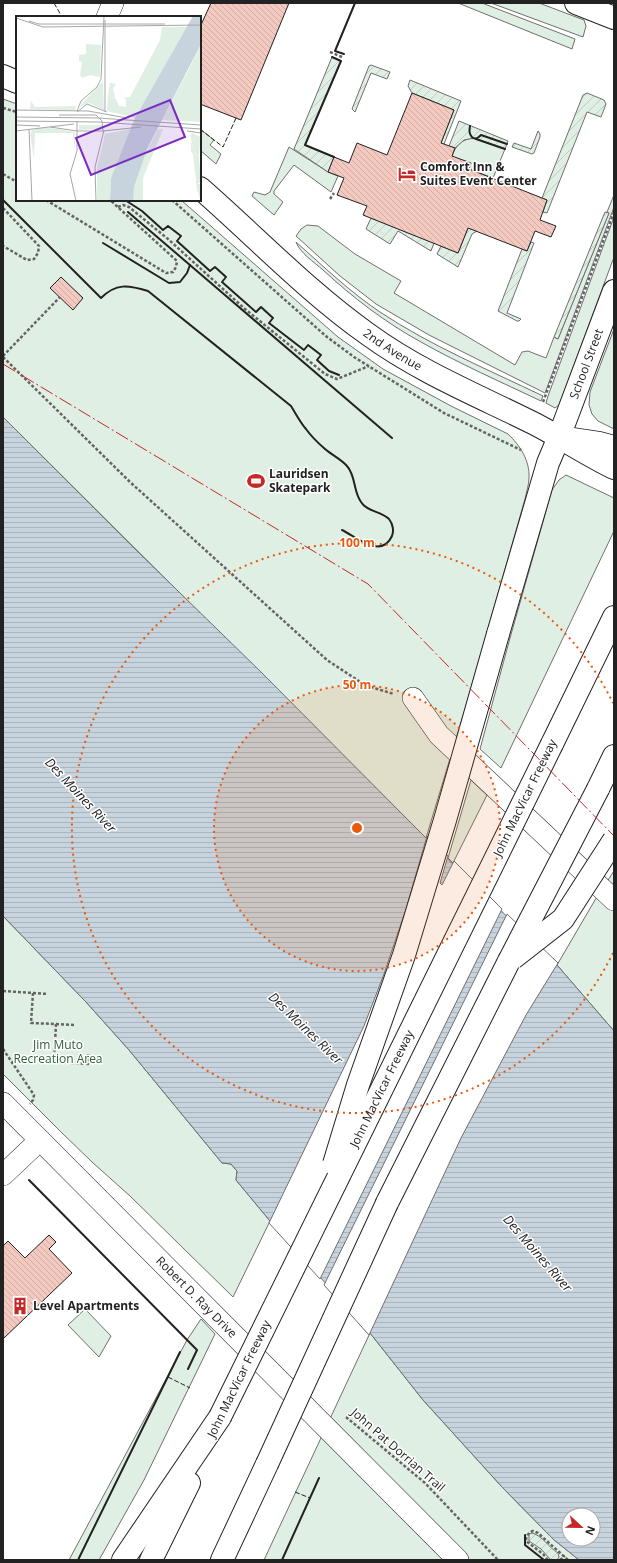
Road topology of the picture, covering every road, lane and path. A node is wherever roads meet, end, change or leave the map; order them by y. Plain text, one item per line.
1 (113, 3) edge
2 (576, 3) edge
3 (107, 16) edge
4 (614, 18) edge
5 (330, 52) dead end
6 (342, 57) dead end
7 (3, 76) edge
8 (16, 82) edge
9 (3, 108) edge
10 (16, 112) edge
11 (3, 174) edge
12 (16, 181) edge
13 (201, 189) edge
14 (334, 193) dead end
15 (330, 199) dead end
16 (48, 201) edge
17 (111, 201) edge
18 (118, 207) junction
19 (3, 208) edge
20 (614, 212) edge
21 (3, 246) edge
22 (614, 291) edge
23 (60, 297) dead end
24 (3, 356) edge
25 (369, 366) dead end
26 (543, 402) dead end
27 (559, 437) junction
28 (602, 449) edge
29 (614, 468) edge
30 (614, 611) edge
31 (614, 618) edge
32 (602, 642) junction
33 (374, 688) dead end
34 (413, 698) dead end
35 (614, 756) edge
36 (614, 840) edge
37 (614, 900) edge
38 (509, 961) junction
39 (3, 991) edge
40 (33, 993) junction
41 (48, 994) dead end
42 (56, 1024) junction
43 (74, 1025) dead end
44 (3, 1049) edge
45 (88, 1054) dead end
46 (3, 1103) edge
47 (28, 1106) dead end
48 (40, 1140) junction
49 (3, 1175) edge
50 (312, 1234) junction
51 (345, 1416) dead end
52 (220, 1417) junction
53 (564, 1556) junction
54 (122, 1560) edge
55 (151, 1560) edge
56 (222, 1560) edge
57 (458, 1560) edge
58 (498, 1560) edge
59 (548, 1560) edge
60 (560, 1560) edge
61 (568, 1560) edge

1 - 3 street
2 - 4 main road
5 - 6 path
7 - 8 main road
9 - 10 path
11 - 12 path
13 - 27 main road, 2nd Avenue
14 - 15 path
16 - 18 path
17 - 18 path
18 - 25 path
19 - 21 path
20 - 26 path
22 - 27 main road, School Street
23 - 24 path
24 - 33 path
27 - 28 main road, 2nd Avenue
27 - 50 main road, School Street, bridge
28 - 29 main road
30 - 32 main road
31 - 32 main road, John MacVicar Freeway
32 - 50 main road, John MacVicar Freeway, bridge
34 - 37 street
35 - 38 main road, bridge
36 - 38 main road, bridge
38 - 56 main road, bridge
39 - 40 path
40 - 41 path
40 - 42 path
42 - 43 path
42 - 45 path
44 - 47 path
46 - 48 street, Robert D. Ray Drive
48 - 49 street
48 - 57 street, Robert D. Ray Drive
50 - 52 main road, John MacVicar Freeway, bridge
51 - 58 path, John Pat Dorrian Trail
52 - 54 main road
52 - 55 main road, John MacVicar Freeway
53 - 59 path
53 - 60 path
53 - 61 path

